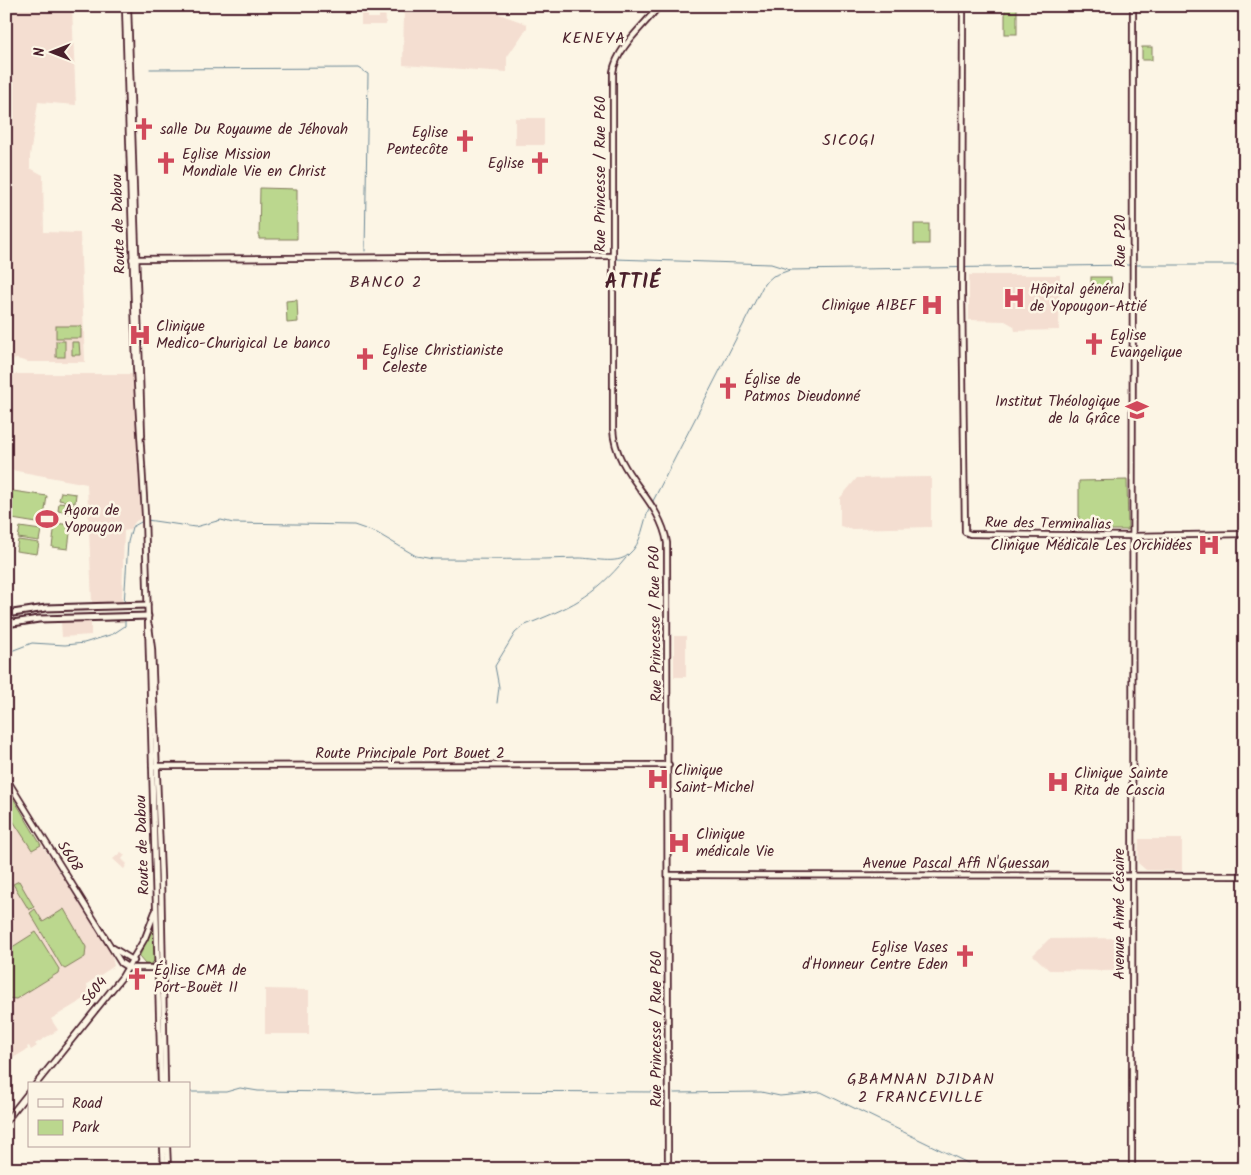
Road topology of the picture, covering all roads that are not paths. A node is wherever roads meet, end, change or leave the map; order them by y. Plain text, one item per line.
1 (126, 6) edge
2 (659, 6) edge
3 (963, 6) edge
4 (1132, 6) edge
5 (613, 258) junction
6 (134, 259) junction
7 (1245, 534) edge
8 (1132, 536) junction
9 (82, 606) junction
10 (147, 606) junction
11 (6, 614) edge
12 (148, 616) junction
13 (82, 617) junction
14 (6, 624) edge
15 (669, 765) junction
16 (154, 766) junction
17 (1132, 767) joint
18 (6, 778) edge
19 (668, 875) junction
20 (1132, 875) junction
21 (1245, 876) edge
22 (156, 905) junction
23 (112, 948) junction
24 (133, 960) junction
25 (121, 963) junction
26 (138, 966) junction
27 (129, 968) junction
28 (160, 968) junction
29 (122, 977) junction
30 (38, 1082) edge
31 (161, 1082) edge
32 (165, 1082) edge
33 (28, 1093) edge
34 (6, 1121) edge
35 (163, 1148) edge
36 (167, 1148) edge
37 (166, 1169) edge
38 (668, 1169) edge
39 (1132, 1169) edge

1 - 6 street, Route de Dabou
2 - 5 street, Rue Princesse / Rue P60
3 - 8 street, Rue des Terminalias
4 - 8 street, Rue P20
5 - 6 street
5 - 15 street, Rue Princesse / Rue P60
6 - 10 street, Route de Dabou
7 - 8 street, Rue des Terminalias
8 - 17 street, Rue P20
9 - 10 main road
9 - 11 main road
9 - 13 main road
10 - 12 street, Route de Dabou
12 - 13 main road
12 - 16 street, Route de Dabou
13 - 14 main road
15 - 16 street, Route Principale Port Bouet 2
15 - 19 street, Rue Princesse / Rue P60
16 - 22 street, Route de Dabou
16 - 28 street
17 - 20 street, Avenue Aimé Césaire
18 - 23 street, S608
19 - 20 street, Avenue Pascal Affi N'Guessan
19 - 38 street, Rue Princesse / Rue P60
20 - 21 street, Avenue Pascal Affi N'Guessan
20 - 39 street, Avenue Aimé Césaire
22 - 24 street, S604
22 - 28 street, Route de Dabou
23 - 24 street, S608
23 - 25 street, S608
24 - 26 street
24 - 27 street, S604
25 - 27 street, S608
25 - 29 street
26 - 27 street
26 - 28 street
27 - 29 street, S604
28 - 31 street, Route de Dabou
28 - 32 street
29 - 30 street, S604
33 - 34 street
35 - 37 street
36 - 37 street

